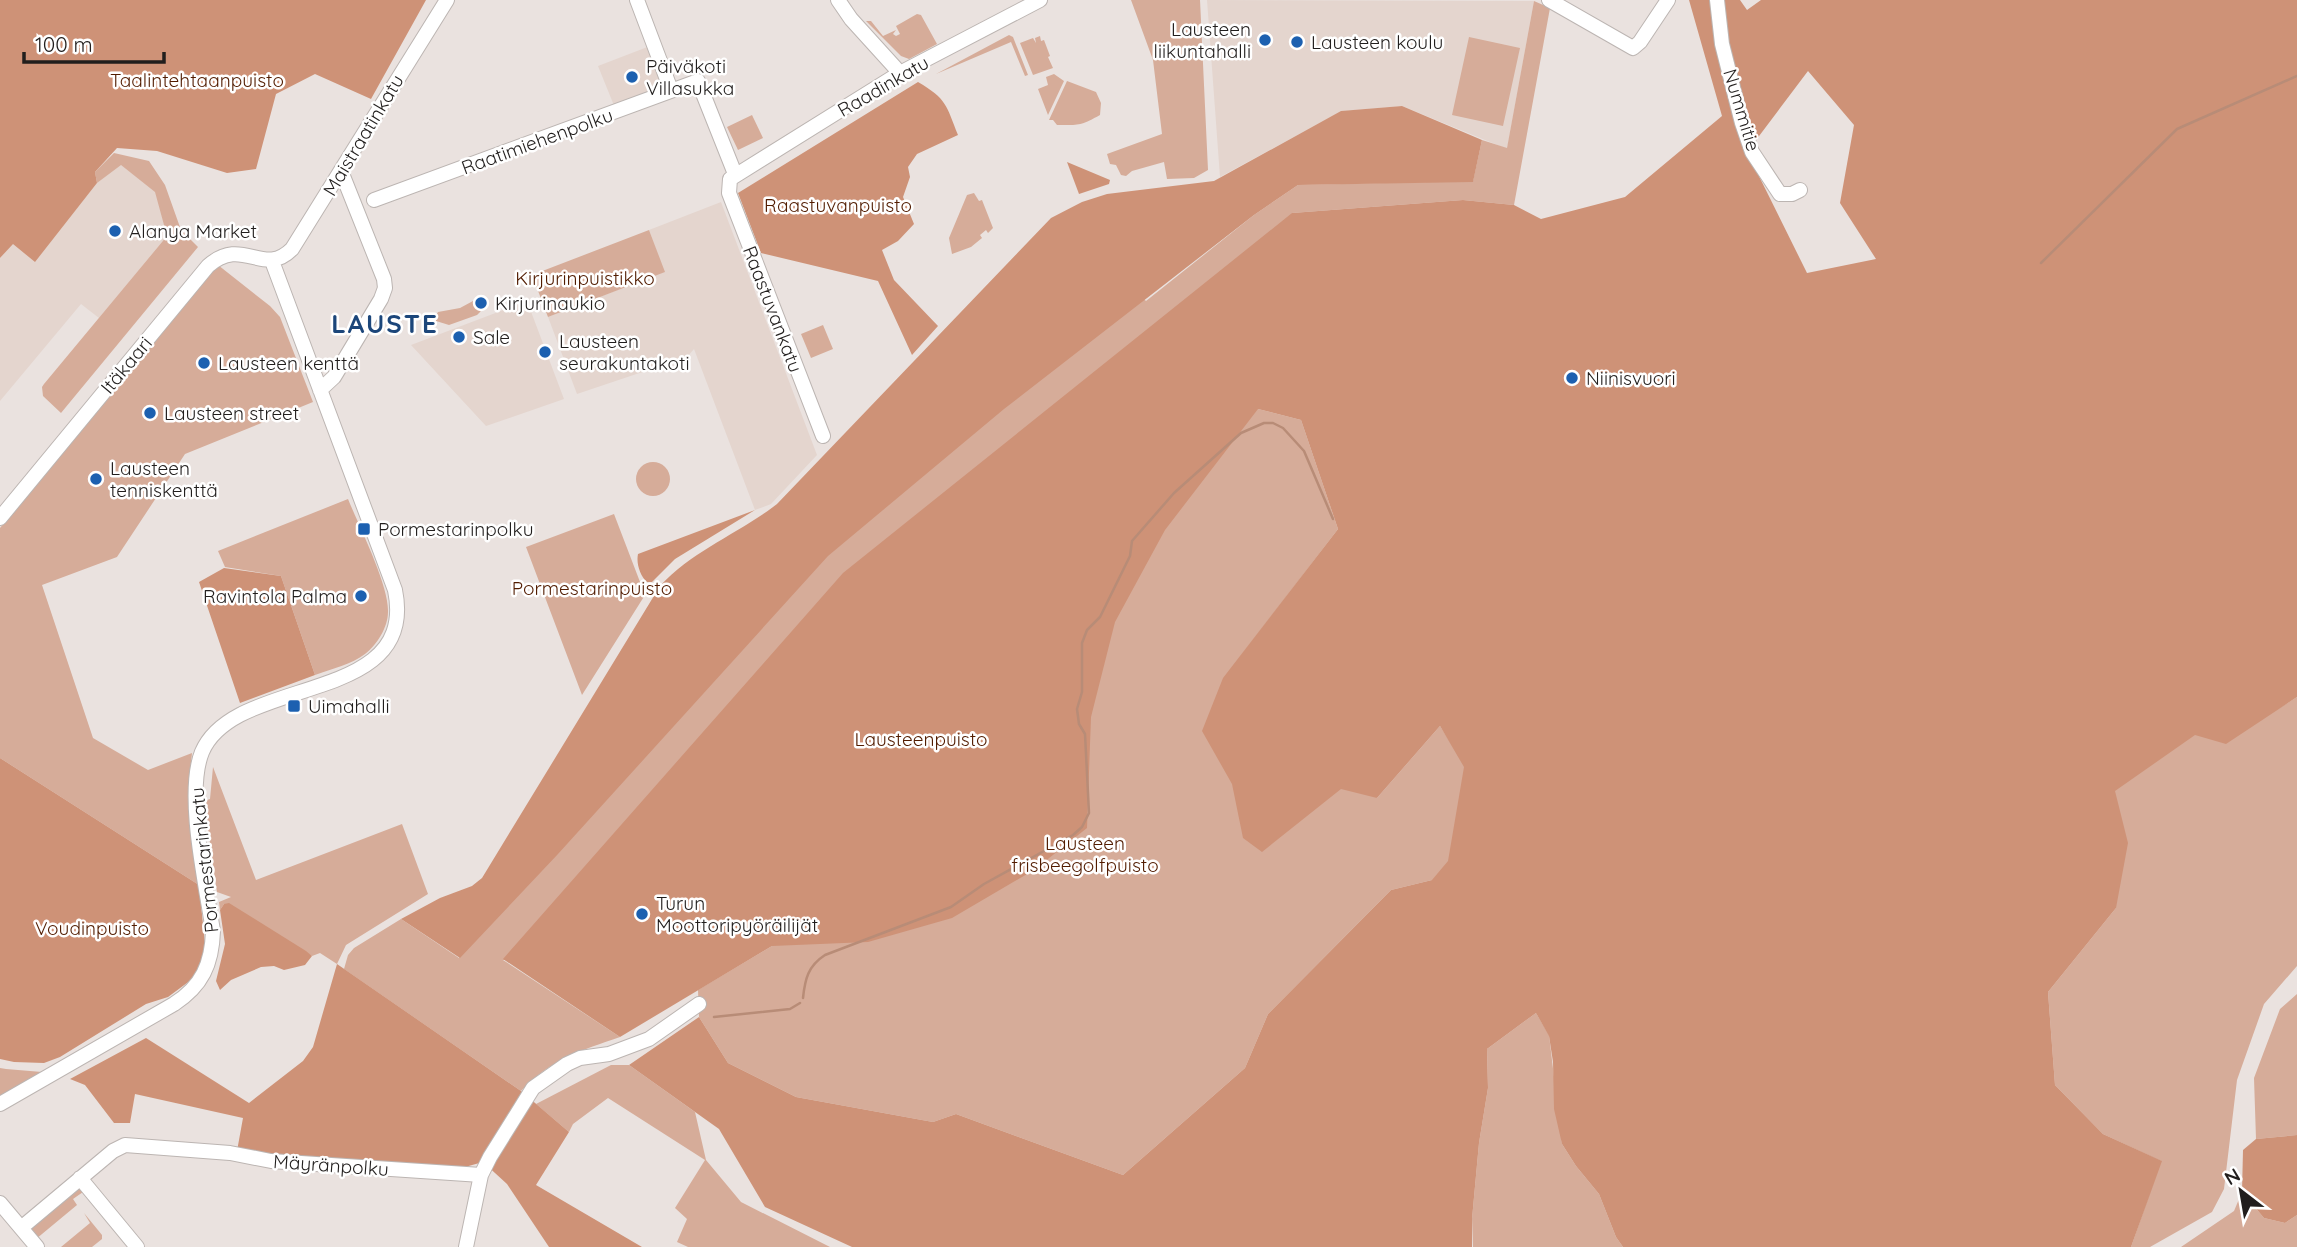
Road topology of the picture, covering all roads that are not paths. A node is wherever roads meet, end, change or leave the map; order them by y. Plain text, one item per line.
1 (447, 0) edge
2 (637, 0) edge
3 (838, 0) edge
4 (1040, 0) edge
5 (1549, 0) edge
6 (1668, 0) edge
7 (1717, 0) edge
8 (900, 74) junction
9 (698, 81) joint
10 (671, 90) junction
11 (341, 171) junction
12 (732, 177) junction
13 (1800, 190) dead end
14 (374, 200) dead end
15 (272, 261) junction
16 (320, 390) junction
17 (824, 436) dead end
18 (0, 518) edge
19 (699, 1003) dead end
20 (0, 1104) edge
21 (481, 1175) junction
22 (80, 1178) junction
23 (0, 1203) edge
24 (21, 1228) junction
25 (37, 1247) edge
26 (137, 1247) edge
27 (466, 1247) edge

1 - 11 street, Maistraatinkatu
2 - 10 street
3 - 8 street
4 - 8 street, Raadinkatu
5 - 6 street
7 - 13 street, Nummitie
8 - 12 street, Raadinkatu
9 - 10 street, Raatimiehenpolku
9 - 12 street, Raastuvankatu
10 - 14 street, Raatimiehenpolku
11 - 15 street, Maistraatinkatu
11 - 16 street
12 - 17 street, Raastuvankatu
15 - 16 street, Pormestarinkatu
15 - 18 street, Itäkaari
16 - 20 street, Pormestarinkatu
19 - 21 street
21 - 22 street, Mäyränpolku
21 - 27 street
22 - 24 street, Mäyränpolku
22 - 26 street
23 - 24 street
24 - 25 street

